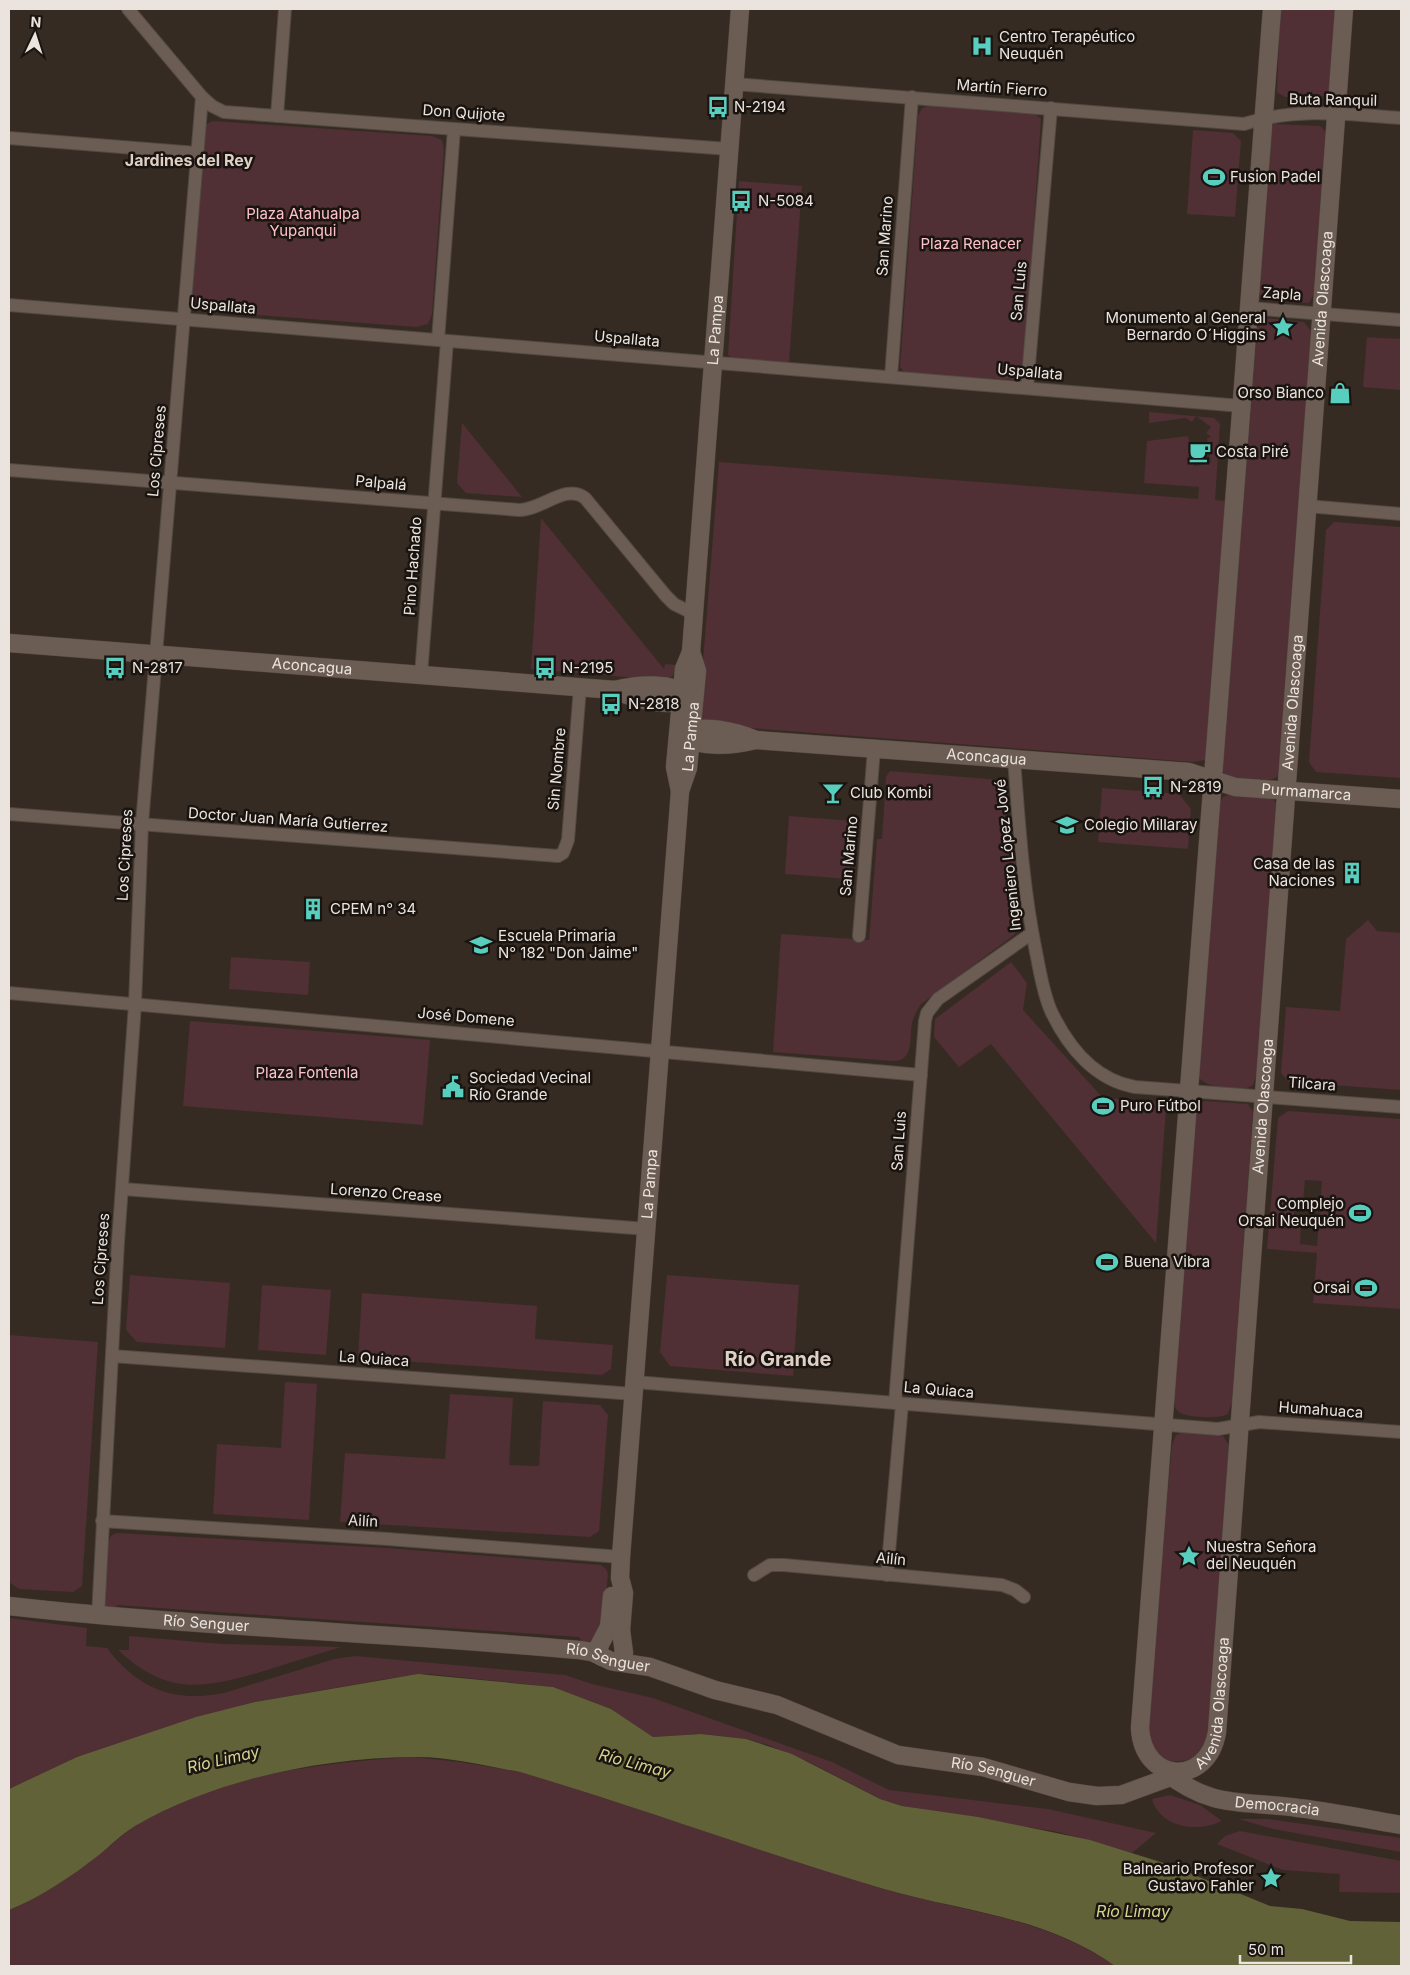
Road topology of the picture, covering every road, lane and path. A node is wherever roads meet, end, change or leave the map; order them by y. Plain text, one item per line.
1 (128, 9) edge
2 (286, 9) edge
3 (740, 9) edge
4 (1272, 9) edge
5 (1344, 9) edge
6 (734, 84) junction
7 (202, 97) junction
8 (912, 97) junction
9 (1051, 108) junction
10 (1336, 113) junction
11 (277, 116) junction
12 (1265, 117) junction
13 (1401, 118) edge
14 (454, 129) junction
15 (9, 138) edge
16 (729, 149) junction
17 (197, 153) junction
18 (9, 305) edge
19 (1249, 308) junction
20 (1321, 314) junction
21 (184, 319) junction
22 (1401, 320) edge
23 (442, 340) junction
24 (713, 362) junction
25 (891, 377) junction
26 (1027, 388) junction
27 (1242, 406) junction
28 (9, 470) edge
29 (170, 483) junction
30 (434, 504) junction
31 (1307, 506) junction
32 (1401, 514) edge
33 (694, 614) junction
34 (9, 642) edge
35 (156, 654) junction
36 (421, 675) junction
37 (580, 687) junction
38 (686, 697) junction
39 (687, 735) junction
40 (874, 749) junction
41 (1014, 759) junction
42 (1214, 780) junction
43 (1286, 791) junction
44 (1401, 799) edge
45 (9, 814) edge
46 (142, 824) junction
47 (563, 853) joint
48 (1032, 933) junction
49 (858, 936) dead end
50 (9, 993) edge
51 (134, 1004) junction
52 (659, 1050) junction
53 (921, 1074) junction
54 (1190, 1091) junction
55 (1264, 1097) junction
56 (1401, 1107) edge
57 (123, 1189) junction
58 (647, 1229) junction
59 (112, 1356) junction
60 (634, 1388) junction
61 (899, 1404) junction
62 (1239, 1424) junction
63 (1164, 1425) junction
64 (1401, 1432) edge
65 (102, 1522) junction
66 (621, 1557) junction
67 (754, 1575) dead end
68 (888, 1575) junction
69 (1024, 1597) dead end
70 (9, 1606) edge
71 (98, 1616) junction
72 (609, 1660) junction
73 (1172, 1772) junction
74 (1401, 1825) edge

1 - 7 street, Don Quijote
2 - 11 street
3 - 6 main road, La Pampa
4 - 12 main road
5 - 10 main road, Avenida Olascoaga
6 - 8 street, Martín Fierro
6 - 16 main road, La Pampa
7 - 11 street, Don Quijote
7 - 17 street, Los Cipreses
8 - 9 street, Martín Fierro
8 - 25 street, San Marino
9 - 12 street, Martín Fierro
9 - 26 street, San Luis
10 - 12 street, Buta Ranquil
10 - 13 street, Buta Ranquil
10 - 20 main road, Avenida Olascoaga
11 - 14 street, Don Quijote
12 - 19 main road
14 - 16 street, Don Quijote
14 - 23 street, Pino Hachado
15 - 17 street
16 - 24 main road, La Pampa
17 - 21 street, Los Cipreses
18 - 21 street, Uspallata
19 - 20 street, Zapla
19 - 27 main road
20 - 22 street, Zapla
20 - 31 main road, Avenida Olascoaga
21 - 23 street, Uspallata
21 - 29 street, Los Cipreses
23 - 24 street, Uspallata
23 - 30 street, Pino Hachado
24 - 25 street, Uspallata
24 - 33 main road, La Pampa
25 - 26 street, Uspallata
26 - 27 street, Uspallata
27 - 42 main road
28 - 29 street, Palpalá
29 - 30 street, Palpalá
29 - 35 street, Los Cipreses
30 - 33 street, Palpalá
30 - 36 street, Pino Hachado
31 - 32 street
31 - 43 main road, Avenida Olascoaga
33 - 38 main road, La Pampa
34 - 35 main road, Aconcagua
35 - 36 main road, Aconcagua
35 - 46 street, Los Cipreses
36 - 37 main road, Aconcagua
37 - 38 main road, Aconcagua
37 - 47 street, Sin Nombre
38 - 39 main road, La Pampa
39 - 40 main road, Aconcagua
39 - 52 main road, La Pampa
40 - 41 main road, Aconcagua
40 - 49 street, San Marino
41 - 42 main road, Aconcagua
41 - 48 street, Ingeniero López Jové
42 - 43 main road, Purmamarca
42 - 54 main road
43 - 44 main road, Purmamarca
43 - 55 main road, Avenida Olascoaga
45 - 46 street, Doctor Juan María Gutierrez
46 - 47 street, Doctor Juan María Gutierrez
46 - 51 street, Los Cipreses
48 - 53 street, San Luis
48 - 54 street, Ingeniero López Jové
50 - 51 street, José Domene
51 - 52 street, José Domene
51 - 57 street, Los Cipreses
52 - 53 street, José Domene
52 - 58 main road, La Pampa
53 - 61 street, San Luis
54 - 55 street, Tilcara
54 - 63 main road
55 - 56 street, Tilcara
55 - 62 main road, Avenida Olascoaga
57 - 58 street, Lorenzo Crease
57 - 59 street, Los Cipreses
58 - 60 main road, La Pampa
59 - 60 street, La Quiaca
59 - 65 street, Los Cipreses
60 - 61 street, La Quiaca
60 - 66 main road, La Pampa
61 - 63 street, La Quiaca
61 - 68 street, San Luis
62 - 63 street, La Quiaca
62 - 64 street, Humahuaca
62 - 73 main road, Avenida Olascoaga
63 - 73 main road
65 - 66 street, Ailín
65 - 71 street, Los Cipreses
66 - 72 main road, La Pampa
67 - 68 street, Ailín
68 - 69 street, Ailín
70 - 71 main road, Río Senguer
71 - 72 main road, Río Senguer
72 - 73 main road, Río Senguer
73 - 74 main road, Democracia

